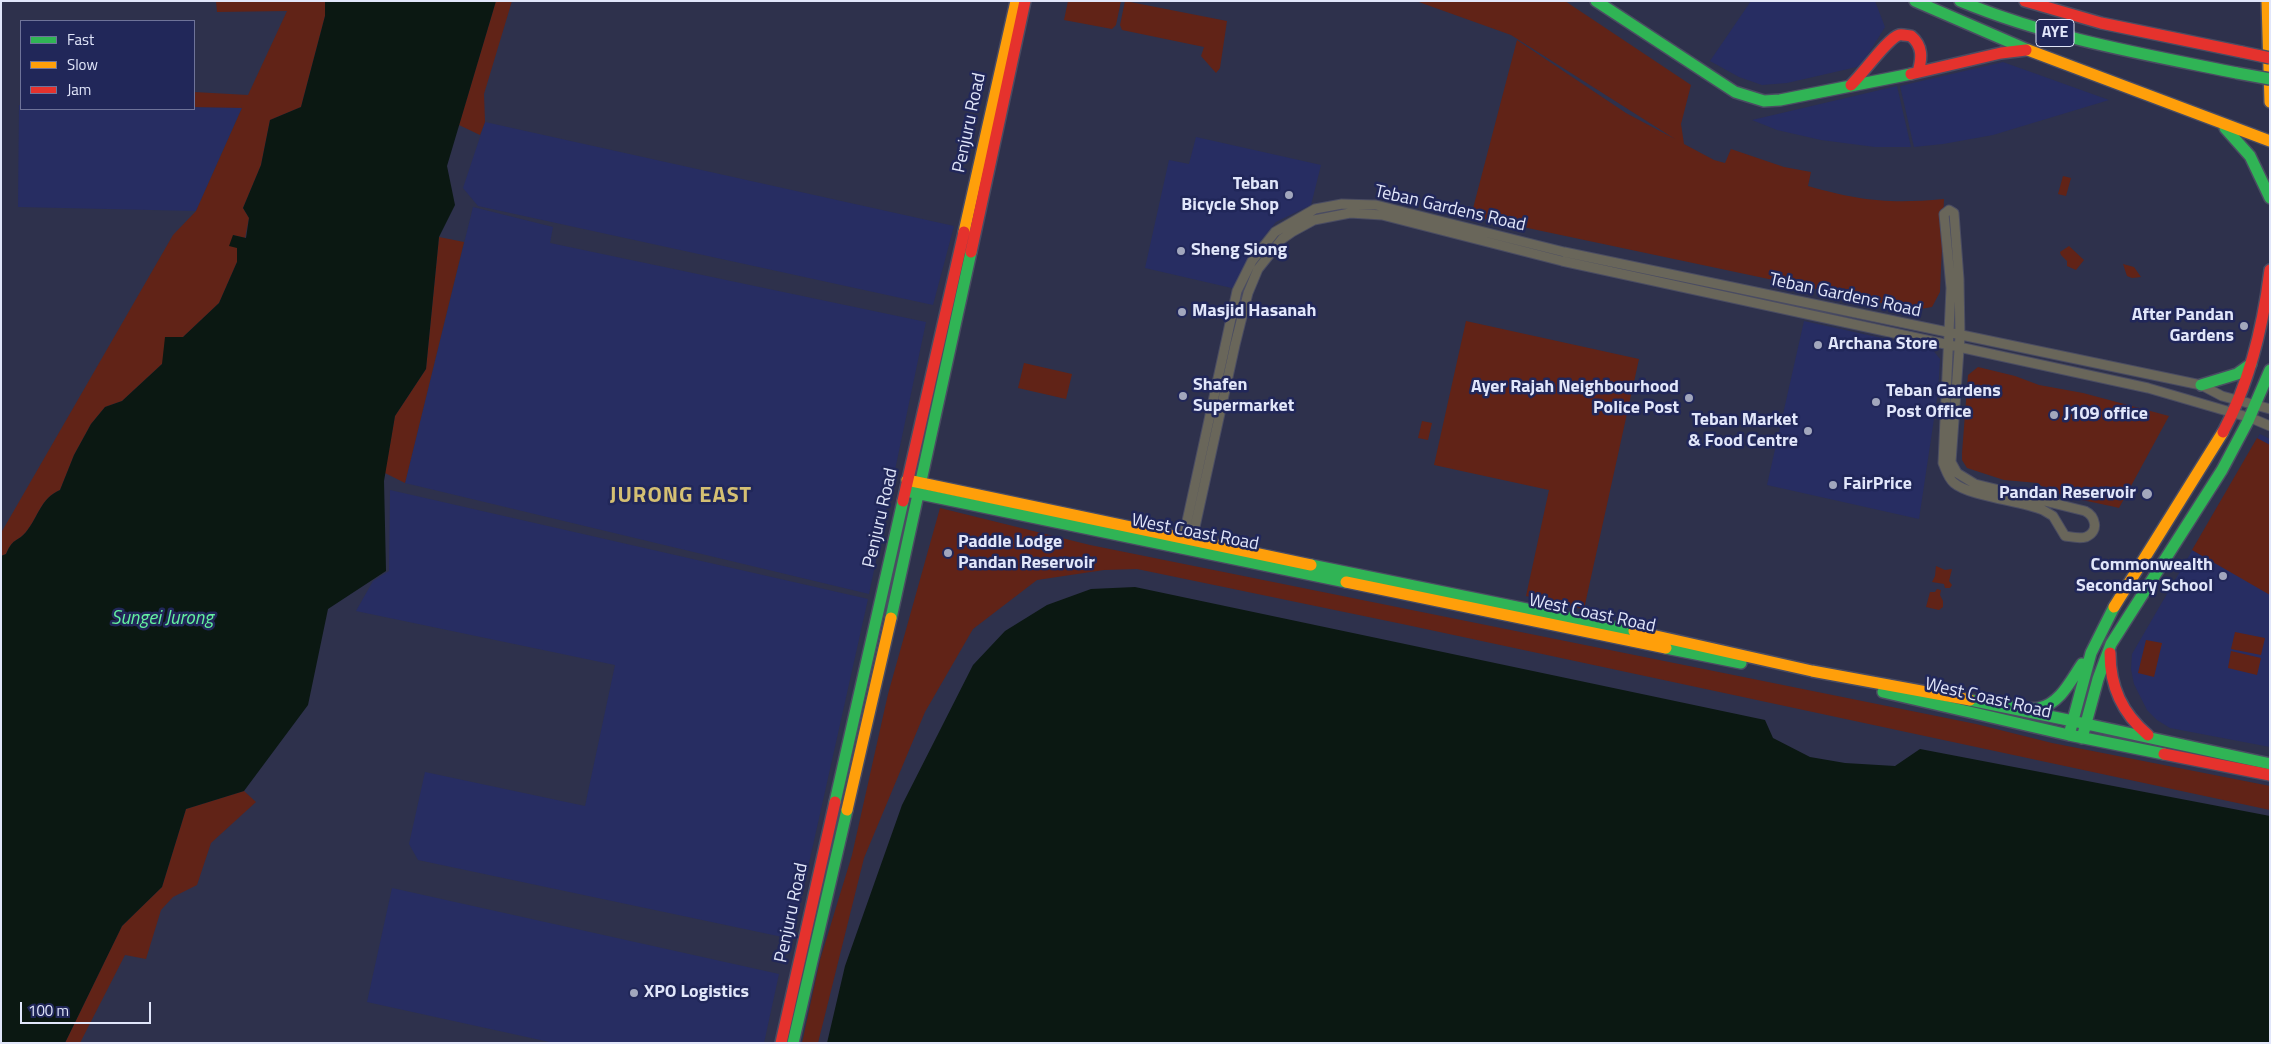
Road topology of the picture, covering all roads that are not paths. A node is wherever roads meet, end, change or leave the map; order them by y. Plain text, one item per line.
1 (1016, 1) edge
2 (1025, 1) edge
3 (1596, 1) edge
4 (1915, 1) edge
5 (1960, 1) edge
6 (2025, 1) edge
7 (2269, 1) edge
8 (1011, 43) junction
9 (2028, 50) junction
10 (2270, 58) edge
11 (1918, 72) junction
12 (2270, 79) edge
13 (1849, 87) junction
14 (2270, 102) edge
15 (2222, 125) junction
16 (2270, 141) edge
17 (2270, 198) edge
18 (1563, 257) junction
19 (2270, 270) edge
20 (1950, 334) junction
21 (1960, 336) junction
22 (1954, 346) junction
23 (2251, 364) junction
24 (2270, 370) edge
25 (2201, 385) junction
26 (2238, 400) junction
27 (2257, 405) junction
28 (2270, 409) edge
29 (2232, 412) junction
30 (2251, 418) junction
31 (2270, 426) edge
32 (907, 486) junction
33 (920, 488) junction
34 (1187, 544) junction
35 (2111, 644) junction
36 (2091, 653) junction
37 (2011, 707) junction
38 (2073, 721) junction
39 (2085, 724) junction
40 (2069, 735) junction
41 (2082, 738) junction
42 (2152, 738) junction
43 (2270, 764) edge
44 (2270, 775) edge
45 (781, 1043) edge
46 (793, 1043) edge

1 - 8 main road, Penjuru Road
2 - 8 main road, Penjuru Road
3 - 13 main road
4 - 9 main road
5 - 12 main road, AYE, bridge
6 - 10 main road, AYE, bridge
7 - 14 main road
8 - 32 main road, Penjuru Road
8 - 33 main road, Penjuru Road
9 - 11 main road
9 - 15 main road
11 - 13 main road
11 - 13 main road
15 - 16 main road
15 - 17 main road
18 - 20 street, Teban Gardens Road
18 - 22 street, Teban Gardens Road
18 - 34 street, Teban Gardens Road
19 - 23 main road
20 - 21 street, Teban Gardens Road
20 - 21 street
20 - 22 street
21 - 22 street
21 - 25 street, Teban Gardens Road
22 - 22 street
22 - 29 street, Teban Gardens Road
23 - 25 main road
23 - 26 main road
24 - 27 main road
25 - 26 street, Teban Gardens Road
26 - 27 street, Teban Gardens Road
26 - 29 main road
27 - 28 street, Teban Gardens Road
27 - 30 main road
29 - 30 street, Teban Gardens Road
29 - 36 main road
30 - 31 street, Teban Gardens Road
30 - 35 main road
32 - 33 main road, West Coast Road
32 - 45 main road, Penjuru Road
33 - 34 main road, West Coast Road
33 - 46 main road, Penjuru Road
34 - 37 main road, West Coast Road
34 - 40 main road, West Coast Road
35 - 39 main road
35 - 42 main road
36 - 37 main road
36 - 38 main road
37 - 38 main road, West Coast Road
38 - 39 main road, West Coast Road
38 - 40 main road
39 - 41 main road
39 - 42 main road, West Coast Road
40 - 41 main road, West Coast Road
41 - 44 main road, West Coast Road
42 - 43 main road, West Coast Road

